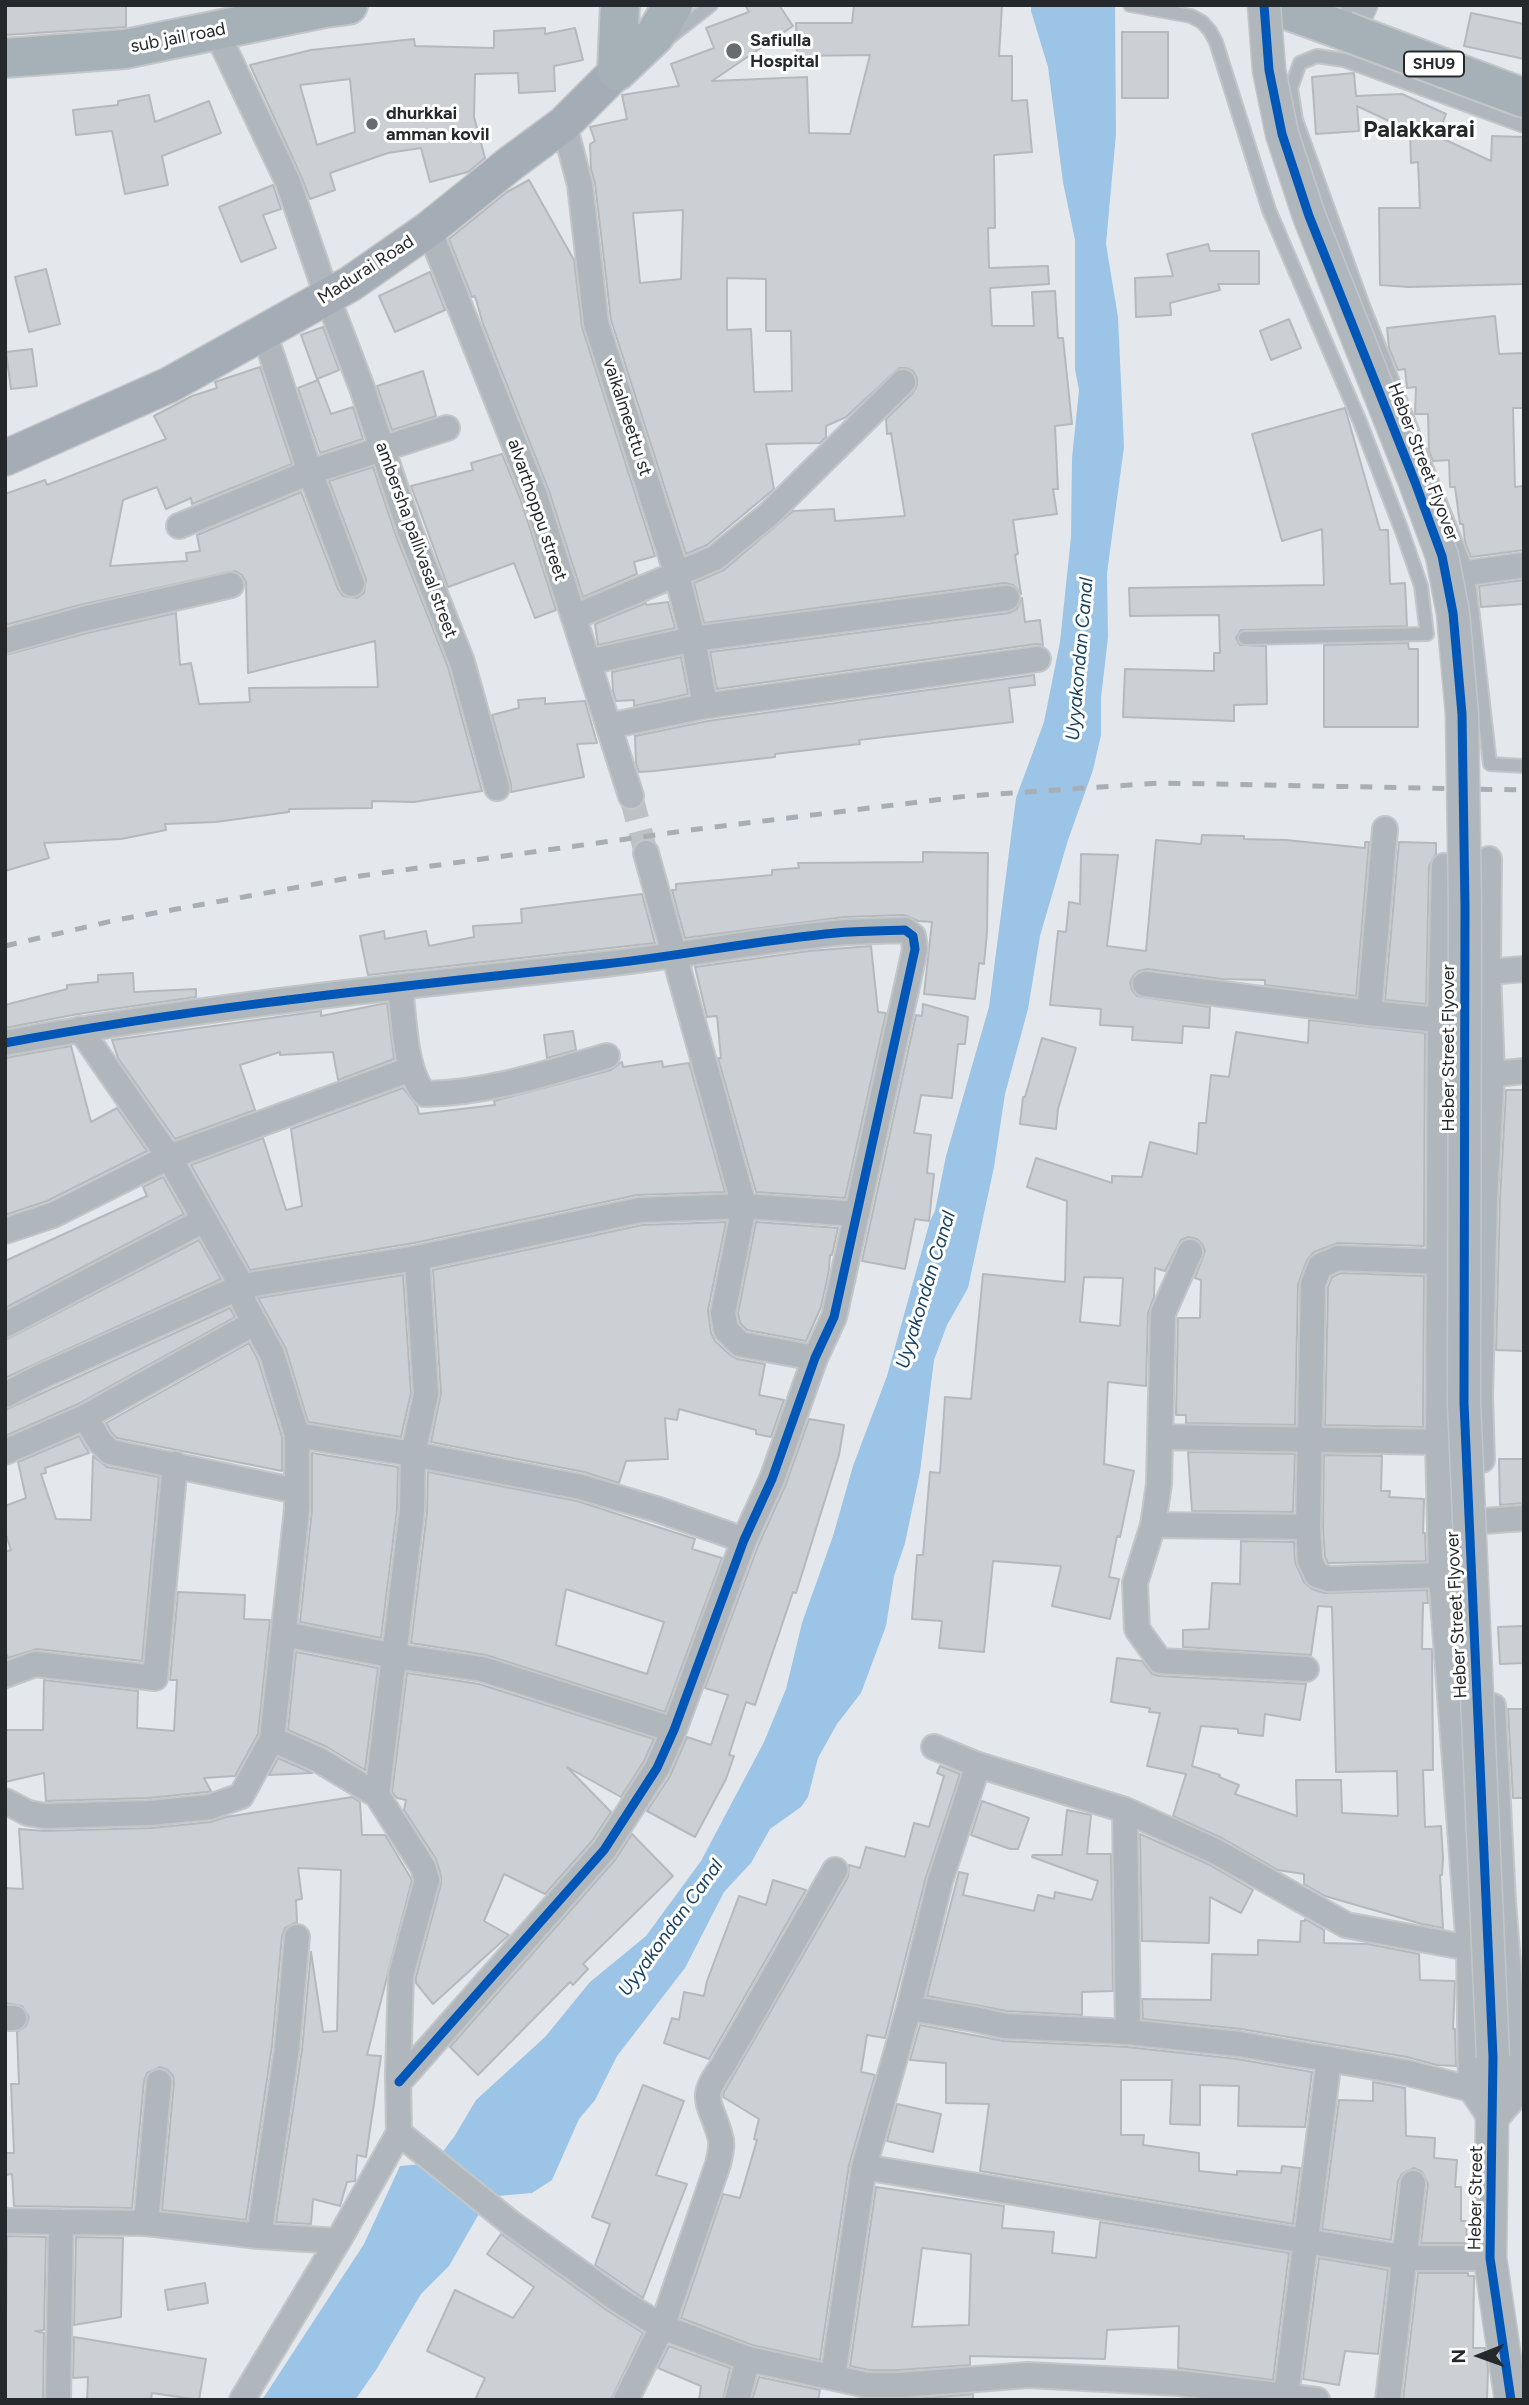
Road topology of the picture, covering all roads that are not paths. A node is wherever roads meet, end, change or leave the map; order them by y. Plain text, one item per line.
1 (348, 5) edge
2 (620, 5) edge
3 (673, 5) edge
4 (711, 5) edge
5 (1264, 5) edge
6 (1273, 5) edge
7 (1136, 6) edge
8 (1358, 14) edge
9 (216, 31) junction
10 (5, 58) edge
11 (1344, 60) junction
12 (617, 71) junction
13 (1524, 98) edge
14 (564, 124) junction
15 (1524, 126) edge
16 (429, 229) junction
17 (327, 296) junction
18 (264, 332) junction
19 (903, 382) dead end
20 (447, 428) dead end
21 (383, 450) junction
22 (5, 458) edge
23 (310, 472) junction
24 (178, 526) dead end
25 (1524, 565) edge
26 (1468, 573) junction
27 (677, 575) junction
28 (352, 584) dead end
29 (232, 585) dead end
30 (1420, 586) junction
31 (1007, 598) dead end
32 (574, 617) junction
33 (1245, 638) dead end
34 (692, 639) junction
35 (5, 641) edge
36 (1038, 659) dead end
37 (588, 662) junction
38 (705, 706) junction
39 (608, 726) junction
40 (1524, 766) edge
41 (497, 788) dead end
42 (631, 796) tunnel mouth
43 (1385, 829) dead end
44 (646, 853) tunnel mouth
45 (1489, 859) dead end
46 (1444, 866) dead end
47 (674, 957) junction
48 (1524, 970) edge
49 (1488, 972) junction
50 (1145, 984) dead end
51 (400, 987) junction
52 (1369, 1013) junction
53 (1440, 1020) junction
54 (80, 1029) junction
55 (5, 1044) edge
56 (607, 1056) dead end
57 (411, 1069) junction
58 (1524, 1071) edge
59 (1492, 1073) junction
60 (1440, 1083) junction
61 (169, 1157) junction
62 (744, 1206) junction
63 (857, 1214) junction
64 (204, 1220) junction
65 (5, 1231) edge
66 (1190, 1252) dead end
67 (417, 1258) junction
68 (1440, 1262) junction
69 (242, 1286) junction
70 (254, 1323) junction
71 (5, 1325) edge
72 (815, 1358) junction
73 (5, 1395) edge
74 (85, 1417) junction
75 (297, 1435) junction
76 (1160, 1437) junction
77 (1311, 1439) junction
78 (1438, 1442) junction
79 (5, 1452) edge
80 (414, 1454) junction
81 (175, 1464) junction
82 (297, 1491) junction
83 (1524, 1518) edge
84 (1484, 1521) junction
85 (1153, 1525) junction
86 (1308, 1527) junction
87 (744, 1540) junction
88 (1441, 1576) junction
89 (284, 1634) junction
90 (395, 1656) junction
91 (1306, 1669) dead end
92 (5, 1675) edge
93 (674, 1730) junction
94 (272, 1739) junction
95 (933, 1747) dead end
96 (978, 1765) junction
97 (377, 1795) junction
98 (5, 1801) edge
99 (1125, 1810) junction
100 (835, 1870) dead end
101 (297, 1937) dead end
102 (1469, 1948) junction
103 (909, 2008) junction
104 (1518, 2015) edge
105 (1128, 2032) junction
106 (1329, 2059) junction
107 (159, 2082) dead end
108 (399, 2082) junction
109 (1471, 2089) junction
110 (1493, 2122) junction
111 (399, 2133) junction
112 (864, 2167) junction
113 (1413, 2183) dead end
114 (5, 2221) edge
115 (61, 2222) junction
116 (146, 2222) junction
117 (259, 2236) junction
118 (1307, 2240) junction
119 (338, 2241) junction
120 (1406, 2258) junction
121 (1490, 2258) junction
122 (662, 2327) junction
123 (1512, 2329) edge
124 (748, 2359) junction
125 (833, 2376) junction
126 (981, 2389) edge
127 (1106, 2389) edge
128 (866, 2393) edge
129 (1286, 2396) junction
130 (58, 2400) edge
131 (242, 2400) edge
132 (626, 2400) edge
133 (737, 2400) edge
134 (1317, 2400) edge
135 (1388, 2400) edge
136 (1511, 2400) edge

1 - 9 main road, sub jail road
2 - 12 main road
3 - 12 main road, Madurai Road
4 - 12 lane
5 - 110 street, Heber Street Flyover, bridge
6 - 13 main road, SHU9, bridge
7 - 30 lane
8 - 11 lane
9 - 10 main road, sub jail road
9 - 17 street, ambersha pallivasal street
11 - 15 lane
11 - 26 lane
12 - 14 main road, Madurai Road
14 - 16 main road, Madurai Road
14 - 27 street, vaikalmeettu st
16 - 17 main road, Madurai Road
16 - 32 street, alvarthoppu street
17 - 18 main road, Madurai Road
17 - 21 street, ambersha pallivasal street
18 - 22 main road, Madurai Road
18 - 23 street
19 - 27 street
20 - 21 street
21 - 23 street
21 - 41 street, ambersha pallivasal street
23 - 24 street
23 - 28 street
25 - 26 street
26 - 30 lane
26 - 40 lane
27 - 32 street
27 - 34 street, vaikalmeettu st
29 - 35 street
30 - 33 lane
31 - 34 street
32 - 37 street, alvarthoppu street
34 - 37 street
34 - 38 street, vaikalmeettu st
36 - 38 street
37 - 39 street, alvarthoppu street
38 - 39 street
39 - 42 street, alvarthoppu street
43 - 52 street
44 - 47 street
45 - 49 street
46 - 53 street
47 - 51 street
47 - 62 street
47 - 63 street
48 - 49 street
49 - 59 street
50 - 52 street
51 - 54 street
51 - 57 street
52 - 53 street
53 - 60 street
54 - 55 street
54 - 61 street
56 - 57 street
57 - 61 street
58 - 59 street
59 - 60 street
59 - 84 street
60 - 68 street
61 - 64 street
61 - 65 street
62 - 63 street
62 - 67 street
62 - 72 street
63 - 72 street
64 - 69 street
64 - 71 street
66 - 76 street
67 - 69 street
67 - 80 street
68 - 77 street
68 - 78 street
69 - 70 street
69 - 73 street
70 - 74 street
70 - 75 street
72 - 87 street
74 - 79 street
74 - 81 street
75 - 80 street
75 - 82 street
76 - 77 street
76 - 85 street
77 - 78 street
77 - 86 street
78 - 88 street
80 - 87 street
80 - 90 street
81 - 82 street
81 - 92 street
82 - 89 street
83 - 84 street
84 - 104 street
85 - 86 street
85 - 91 street
86 - 88 street
87 - 93 street
88 - 102 street
89 - 90 street
89 - 94 street
90 - 93 street
90 - 97 street
93 - 108 street
94 - 97 street
94 - 98 street
95 - 96 street
96 - 99 street
96 - 103 street
97 - 108 street
99 - 102 street
99 - 105 street
100 - 122 street
101 - 117 street
102 - 109 street
103 - 105 street
103 - 112 street
104 - 110 street
105 - 106 street
106 - 109 street
106 - 118 street
107 - 116 street
108 - 111 street
109 - 110 street
110 - 121 street, Heber Street
111 - 119 street
111 - 122 street
112 - 118 street
112 - 125 street
113 - 120 street
114 - 115 street
115 - 116 street
115 - 130 street
116 - 117 street
117 - 119 street
118 - 120 street
118 - 129 street
119 - 131 street
120 - 121 street
120 - 135 street
121 - 123 street, Heber Street
122 - 124 street
122 - 132 street
123 - 136 street, Heber Street
124 - 125 street
124 - 133 street
125 - 128 street
126 - 127 street
126 - 128 street
127 - 129 street
129 - 134 street

